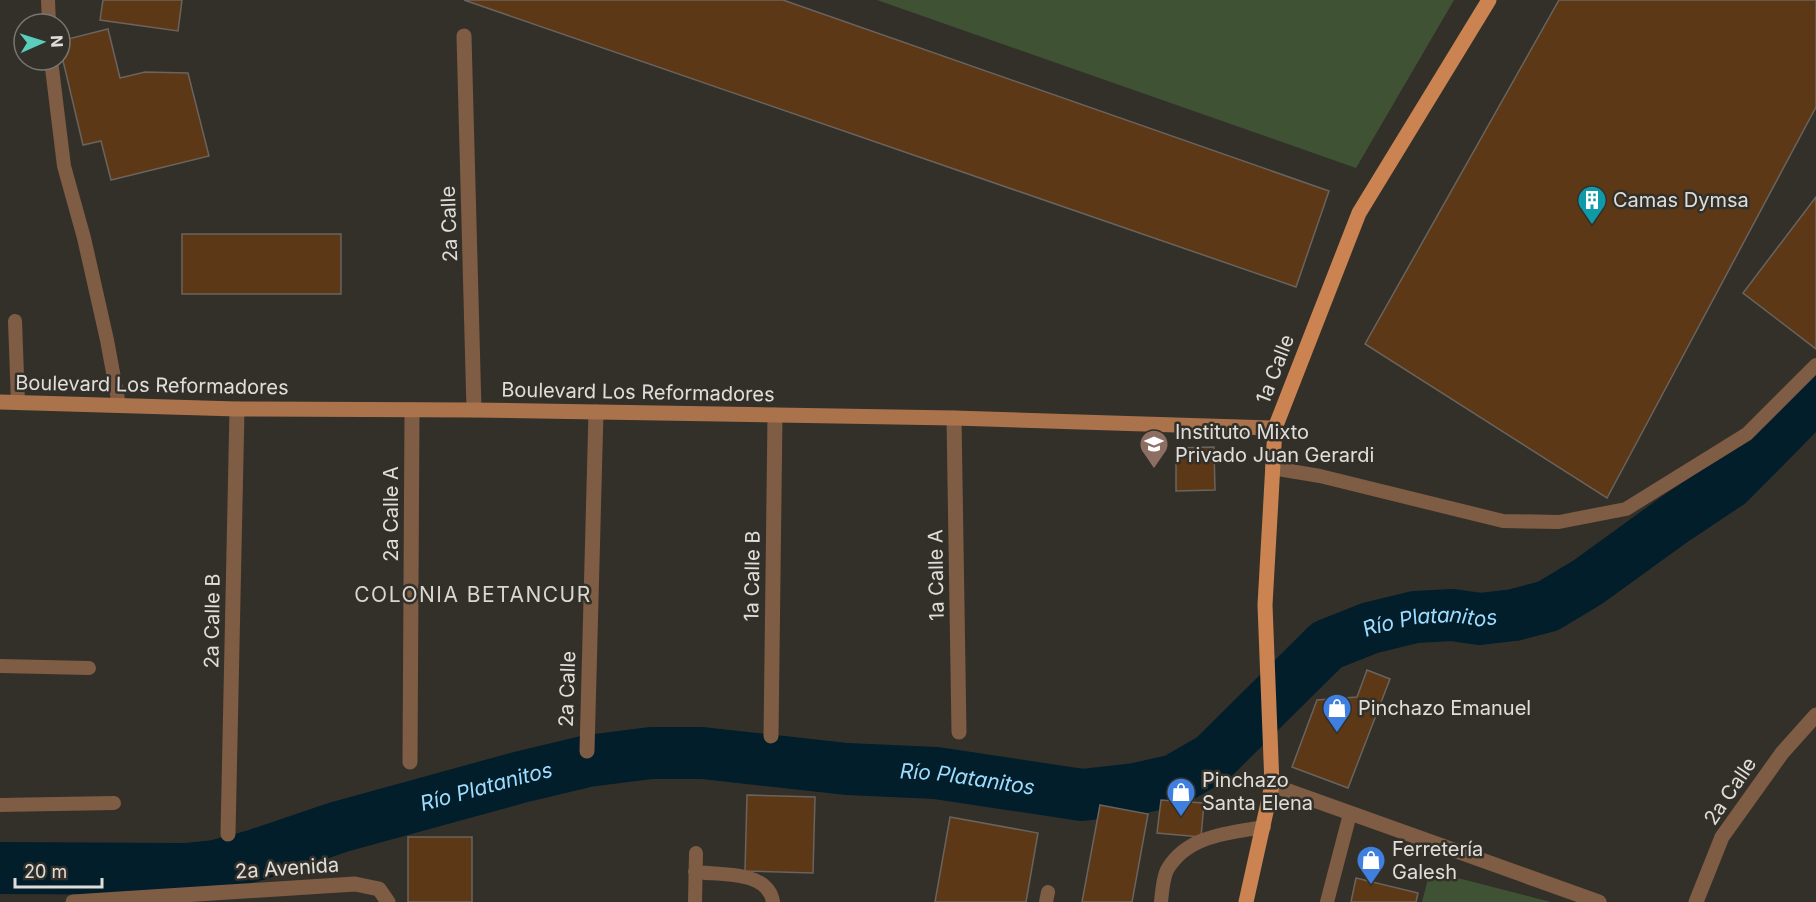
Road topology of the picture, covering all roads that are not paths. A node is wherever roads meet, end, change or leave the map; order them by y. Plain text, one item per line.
1 (1489, 0) edge
2 (464, 36) dead end
3 (52, 72) edge
4 (15, 321) dead end
5 (1816, 365) edge
6 (0, 402) edge
7 (18, 403) junction
8 (119, 405) junction
9 (237, 409) junction
10 (412, 410) junction
11 (474, 410) junction
12 (596, 412) junction
13 (775, 415) junction
14 (954, 418) junction
15 (1275, 428) junction
16 (1272, 468) junction
17 (0, 666) edge
18 (89, 668) dead end
19 (1816, 715) edge
20 (959, 732) dead end
21 (771, 736) dead end
22 (587, 751) dead end
23 (410, 762) dead end
24 (1272, 785) junction
25 (114, 803) dead end
26 (0, 805) edge
27 (1350, 814) junction
28 (1264, 827) junction
29 (228, 834) dead end
30 (696, 854) dead end
31 (695, 872) junction
32 (73, 902) edge
33 (388, 902) edge
34 (695, 902) edge
35 (772, 902) edge
36 (1161, 902) edge
37 (1246, 902) edge
38 (1327, 902) edge
39 (1599, 902) edge
40 (1696, 902) edge

1 - 15 main road, 1a Calle
2 - 11 street, 2a Calle
3 - 8 lane
4 - 7 lane
5 - 16 lane
6 - 7 main road, Boulevard Los Reformadores
7 - 8 main road, Boulevard Los Reformadores
8 - 9 main road, Boulevard Los Reformadores
9 - 10 main road, Boulevard Los Reformadores
9 - 29 street, 2a Calle B
10 - 11 main road, Boulevard Los Reformadores
10 - 23 street, 2a Calle A
11 - 12 main road, Boulevard Los Reformadores
12 - 13 main road, Boulevard Los Reformadores
12 - 22 street, 2a Calle
13 - 14 main road, Boulevard Los Reformadores
13 - 21 street, 1a Calle B
14 - 15 main road, Boulevard Los Reformadores
14 - 20 street, 1a Calle A
15 - 16 main road, 1a Calle
16 - 24 main road, 1a Calle
17 - 18 lane
19 - 40 street, 2a Calle
24 - 27 street
24 - 28 main road, 1a Calle
25 - 26 lane
27 - 38 lane
27 - 39 street
28 - 36 lane
28 - 37 main road, 1a Calle
30 - 31 lane
31 - 34 lane
31 - 35 lane
32 - 33 street, 2a Avenida

